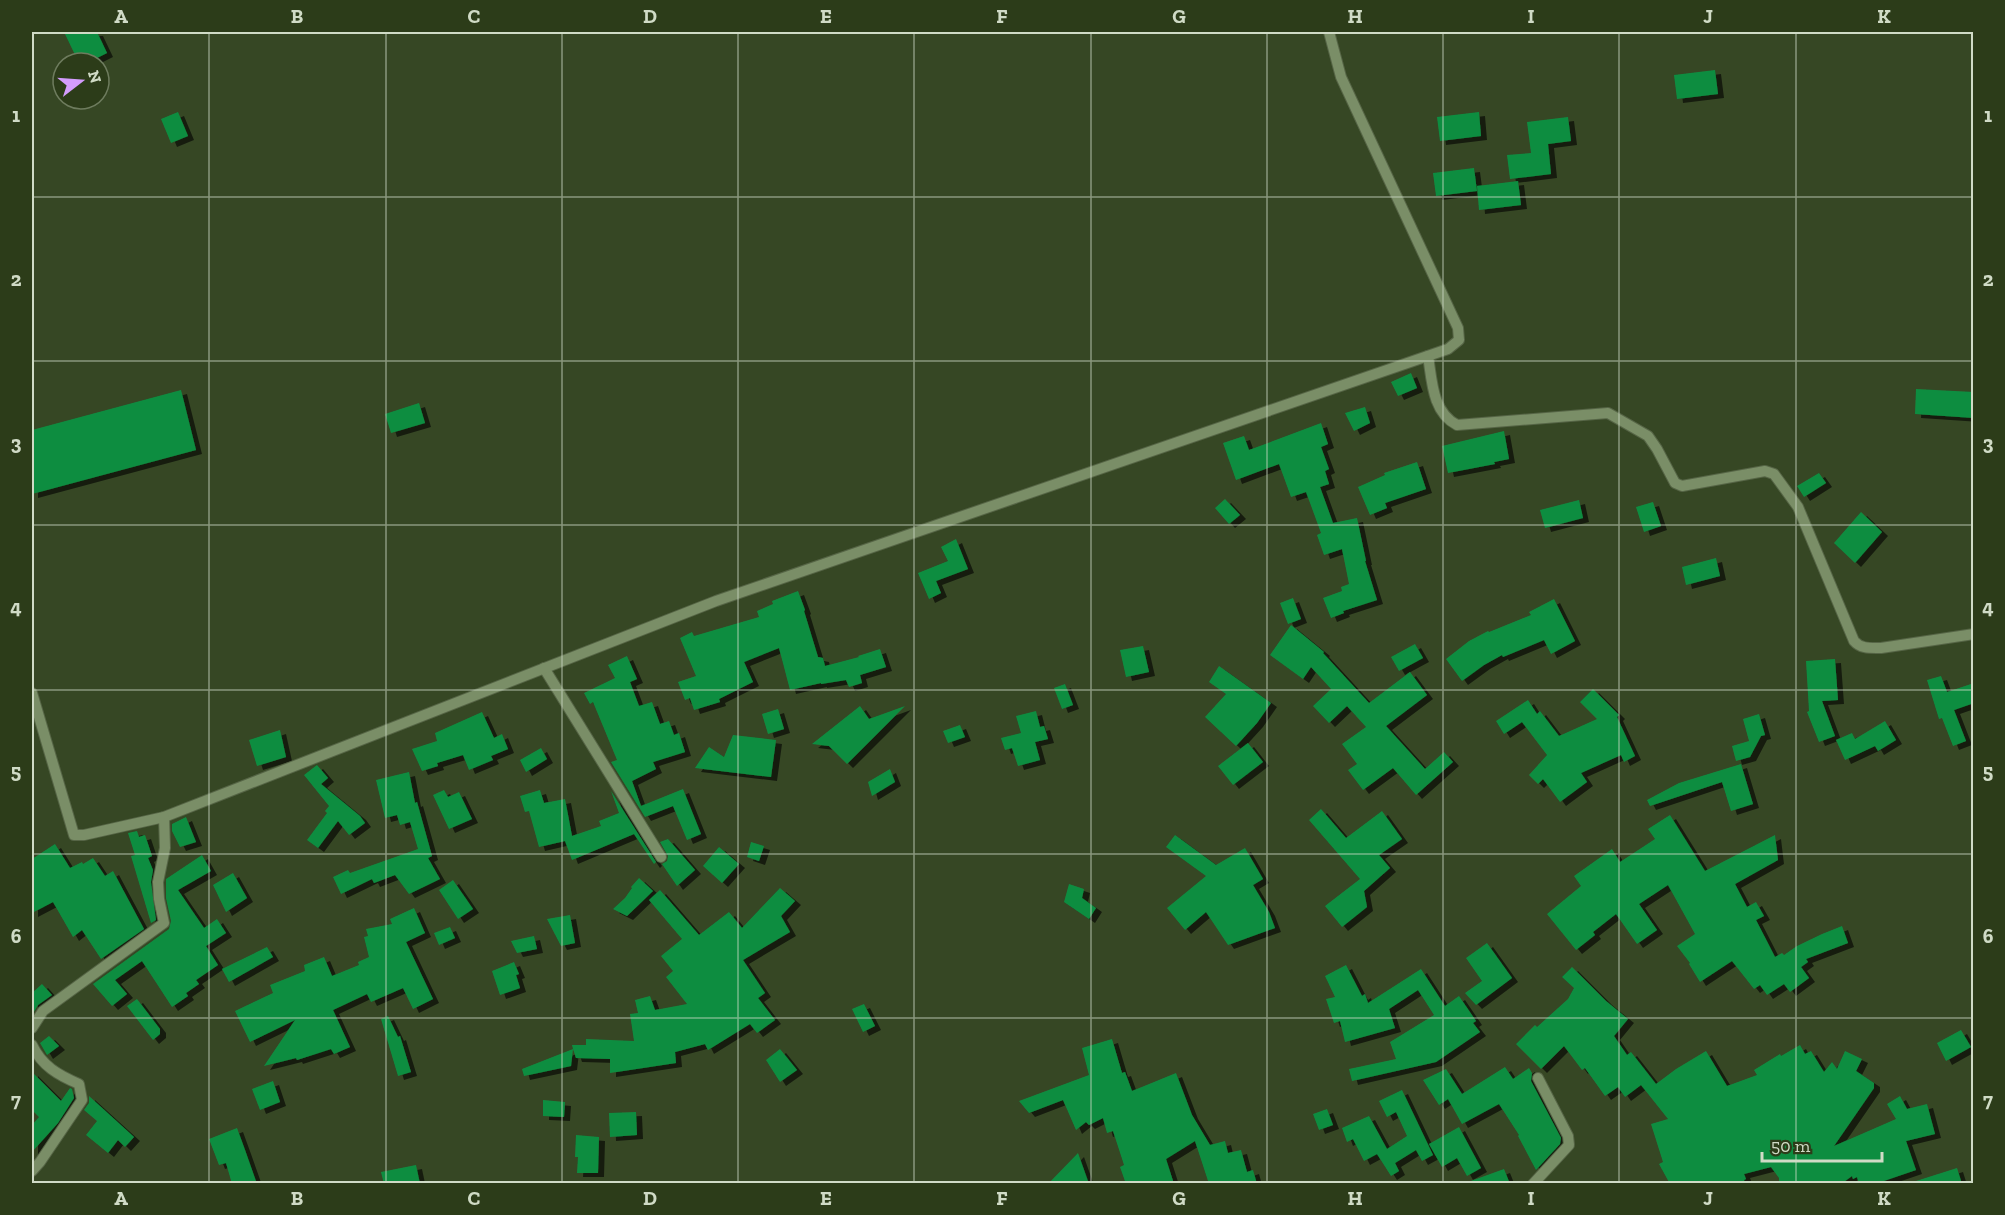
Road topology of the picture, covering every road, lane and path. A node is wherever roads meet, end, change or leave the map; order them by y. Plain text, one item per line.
1 (1329, 32) edge
2 (1428, 356) junction
3 (1974, 634) edge
4 (544, 668) junction
5 (32, 693) edge
6 (164, 817) junction
7 (661, 857) dead end
8 (32, 1028) edge
9 (32, 1045) edge
10 (1538, 1078) dead end
11 (32, 1171) edge
12 (1533, 1184) edge

1 - 2 street
2 - 3 street
2 - 4 street
4 - 6 street
4 - 7 street
5 - 6 street
6 - 8 street
9 - 11 street
10 - 12 street

